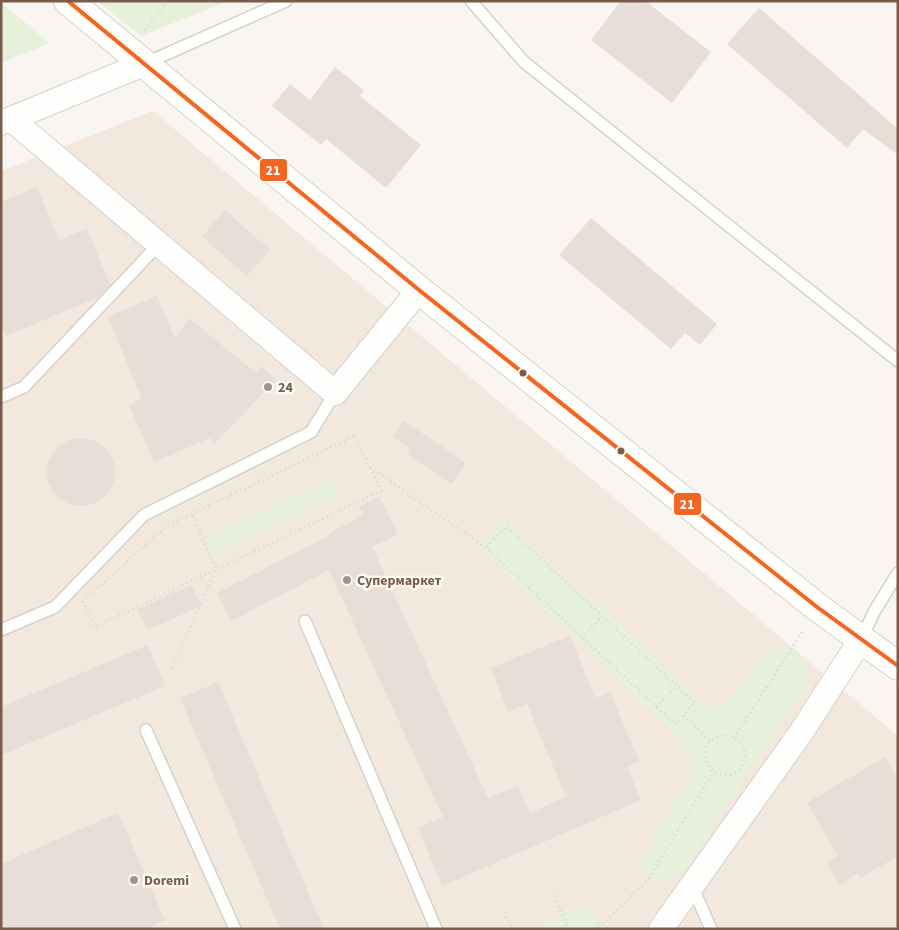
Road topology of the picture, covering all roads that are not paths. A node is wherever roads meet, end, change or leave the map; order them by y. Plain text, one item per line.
1 (68, 1) edge
2 (286, 1) edge
3 (471, 1) edge
4 (137, 58) junction
5 (6, 121) edge
6 (159, 244) junction
7 (419, 290) junction
8 (898, 361) edge
9 (335, 393) junction
10 (1, 397) edge
11 (898, 573) edge
12 (305, 621) dead end
13 (1, 630) edge
14 (862, 638) junction
15 (898, 666) edge
16 (146, 730) dead end
17 (692, 886) junction
18 (235, 929) edge
19 (436, 929) edge
20 (661, 929) edge
21 (711, 929) edge

1 - 4 street
2 - 4 lane
3 - 8 lane
4 - 5 street
4 - 7 street
5 - 6 street
6 - 9 street
6 - 10 lane
7 - 9 street
7 - 14 street
9 - 13 lane
11 - 14 lane
12 - 19 lane
14 - 15 street
14 - 17 street
16 - 18 lane
17 - 20 street
17 - 21 lane

